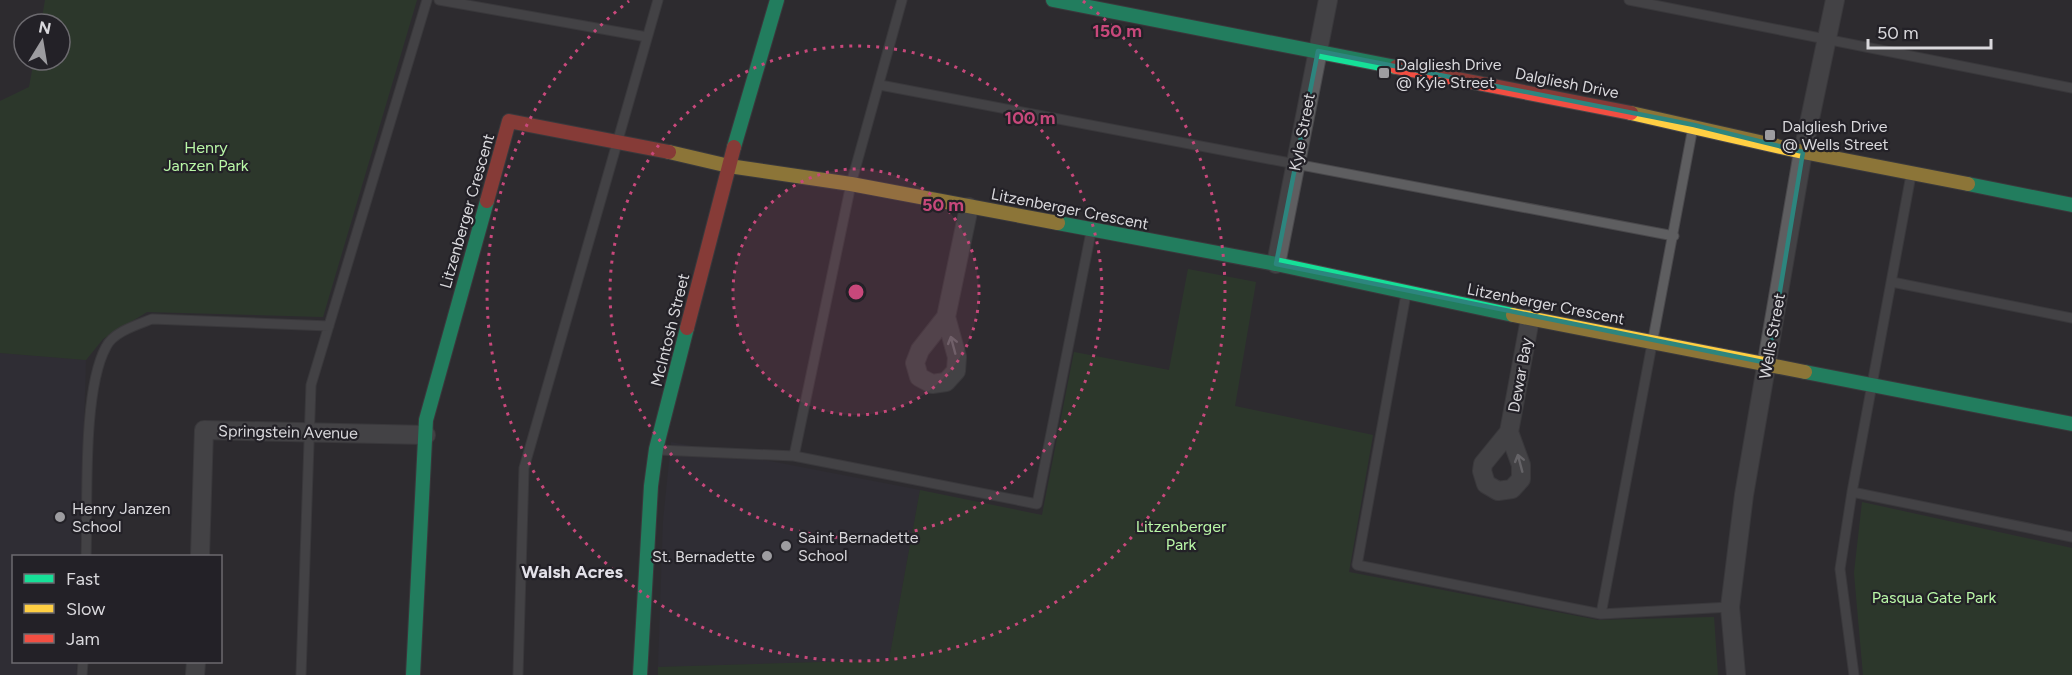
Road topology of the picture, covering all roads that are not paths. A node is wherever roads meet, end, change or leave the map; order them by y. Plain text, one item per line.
1 (427, 0) edge
2 (439, 0) edge
3 (658, 0) edge
4 (777, 0) edge
5 (902, 0) edge
6 (1053, 0) edge
7 (1328, 0) edge
8 (1629, 0) edge
9 (1835, 0) edge
10 (647, 37) junction
11 (1828, 39) junction
12 (1318, 51) junction
13 (880, 85) junction
14 (2072, 88) edge
15 (1694, 125) junction
16 (619, 141) junction
17 (1803, 152) junction
18 (1295, 164) junction
19 (729, 166) junction
20 (1911, 174) junction
21 (851, 184) junction
22 (2072, 205) edge
23 (969, 207) junction
24 (1092, 230) junction
25 (1674, 236) junction
26 (1276, 264) junction
27 (1892, 282) junction
28 (1406, 294) junction
29 (946, 317) dead end
30 (2072, 318) edge
31 (1530, 319) junction
32 (329, 326) junction
33 (1654, 341) junction
34 (1768, 363) junction
35 (1872, 384) junction
36 (2072, 424) edge
37 (1509, 432) dead end
38 (308, 433) junction
39 (426, 435) junction
40 (656, 450) junction
41 (794, 456) junction
42 (1852, 492) junction
43 (2072, 537) edge
44 (86, 555) edge
45 (200, 555) edge
46 (1730, 607) junction
47 (1601, 614) junction
48 (301, 675) edge
49 (413, 675) edge
50 (518, 675) edge
51 (640, 675) edge
52 (1736, 675) edge
53 (1854, 675) edge

1 - 32 lane
2 - 10 lane
3 - 10 lane
4 - 19 street, McIntosh Street
5 - 13 lane
6 - 12 street, Dalgliesh Drive
7 - 12 street, Kyle Street
8 - 11 lane
9 - 11 street, Wells Street
10 - 16 lane
11 - 14 lane
11 - 17 street, Wells Street
12 - 15 street, Dalgliesh Drive
12 - 18 street, Kyle Street
13 - 18 lane
13 - 21 lane
15 - 17 street, Dalgliesh Drive
15 - 25 lane
16 - 19 street, Litzenberger Crescent
16 - 39 street, Litzenberger Crescent
16 - 50 lane
17 - 20 street, Dalgliesh Drive
17 - 34 street, Wells Street
18 - 25 lane
18 - 26 street, Kyle Street
19 - 21 street, Litzenberger Crescent
19 - 40 street, McIntosh Street
20 - 22 street, Dalgliesh Drive
20 - 27 lane
21 - 23 street, Litzenberger Crescent
21 - 41 lane
23 - 24 street, Litzenberger Crescent
23 - 29 street
24 - 26 street, Litzenberger Crescent
24 - 41 lane
25 - 33 lane
26 - 28 street, Litzenberger Crescent
27 - 30 lane
27 - 35 lane
28 - 31 street, Litzenberger Crescent
28 - 47 lane
31 - 33 street, Litzenberger Crescent
31 - 37 street, Dewar Bay
32 - 38 lane
32 - 44 lane
33 - 34 street, Litzenberger Crescent
33 - 47 lane
34 - 35 street, Litzenberger Crescent
34 - 46 street, Wells Street
35 - 36 street, Litzenberger Crescent
35 - 42 lane
38 - 39 street, Springstein Avenue
38 - 45 street, Springstein Avenue
38 - 48 lane
39 - 49 street, Litzenberger Crescent
40 - 41 lane
40 - 51 street, McIntosh Street
42 - 43 lane
42 - 53 lane
46 - 47 lane
46 - 52 street, Wells Street

